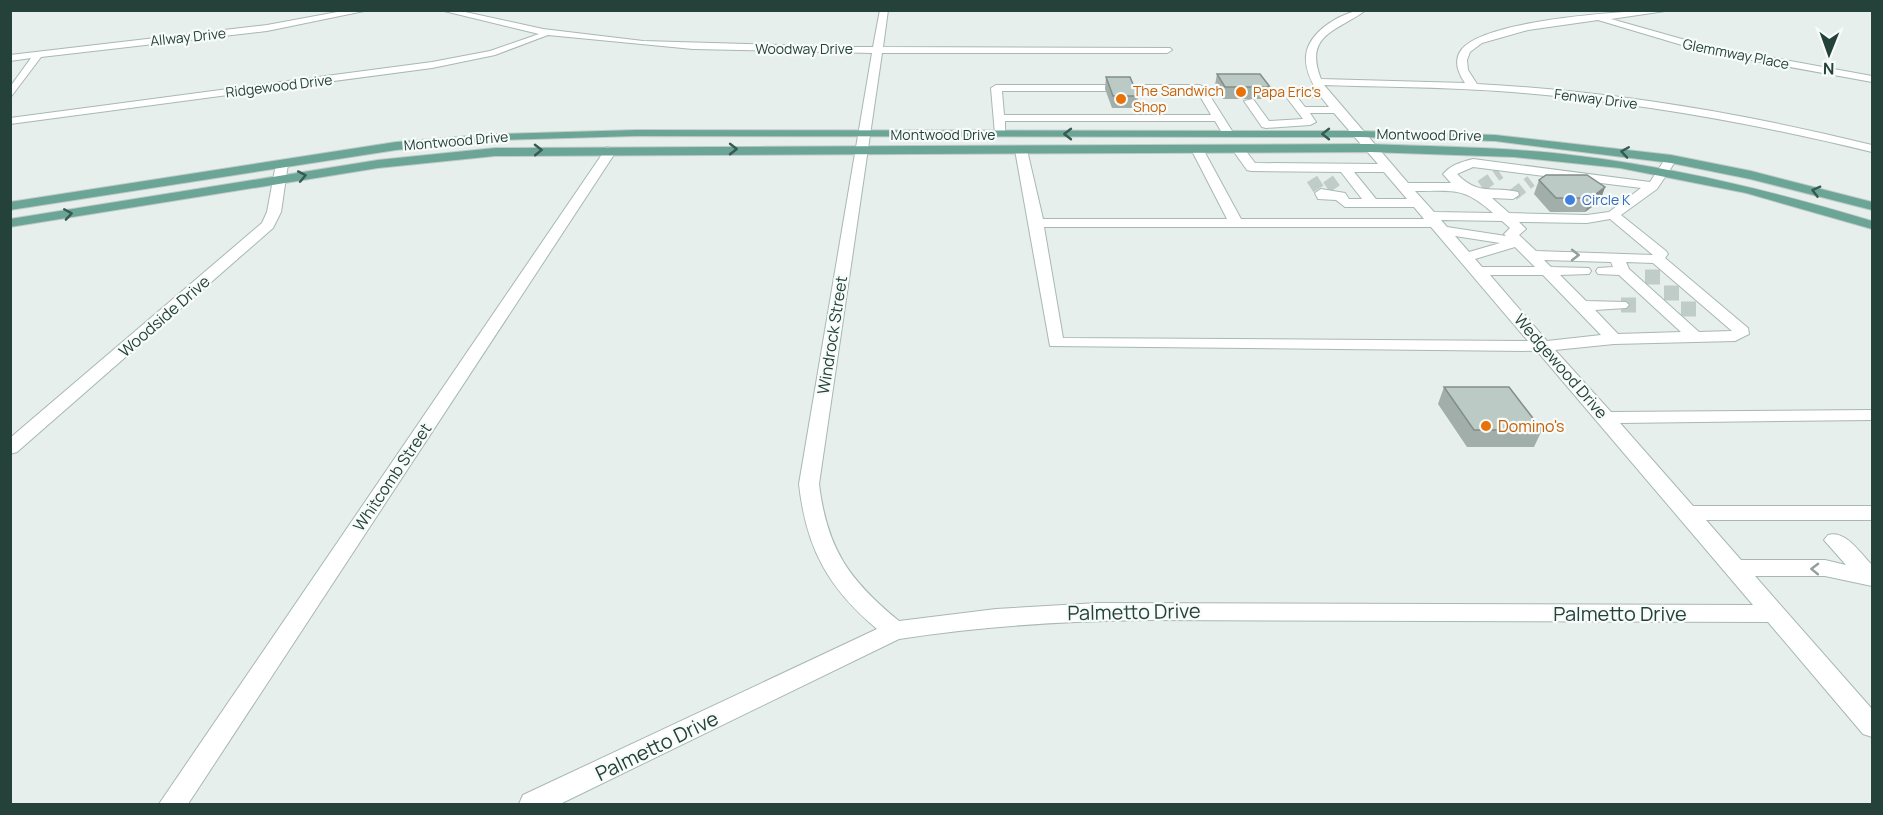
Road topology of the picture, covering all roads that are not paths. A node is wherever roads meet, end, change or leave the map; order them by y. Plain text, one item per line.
1 (364, 10) edge
2 (444, 10) edge
3 (884, 10) edge
4 (1362, 10) edge
5 (1668, 10) edge
6 (1602, 19) junction
7 (544, 34) junction
8 (878, 50) junction
9 (1167, 50) dead end
10 (38, 55) junction
11 (10, 58) edge
12 (1872, 79) edge
13 (1474, 87) junction
14 (1320, 88) junction
15 (10, 95) edge
16 (1249, 101) edge
17 (1302, 110) junction
18 (1338, 110) junction
19 (1000, 118) junction
20 (1113, 118) junction
21 (1218, 118) junction
22 (10, 121) edge
23 (1268, 130) junction
24 (1001, 134) junction
25 (1093, 134) junction
26 (1119, 134) junction
27 (1228, 134) junction
28 (1359, 134) junction
29 (864, 142) junction
30 (1370, 148) junction
31 (1872, 148) edge
32 (1099, 149) junction
33 (1197, 149) junction
34 (1238, 149) junction
35 (1305, 149) junction
36 (611, 150) junction
37 (1022, 150) junction
38 (1485, 151) junction
39 (1542, 155) junction
40 (1671, 159) junction
41 (1302, 167) junction
42 (1319, 167) junction
43 (1345, 168) junction
44 (1388, 168) junction
45 (1496, 169) junction
46 (1550, 171) junction
47 (281, 172) junction
48 (1664, 172) junction
49 (1311, 179) tunnel mouth
50 (1328, 179) tunnel mouth
51 (1653, 186) junction
52 (1404, 187) junction
53 (1462, 187) junction
54 (1480, 190) junction
55 (1321, 193) tunnel mouth
56 (1513, 195) dead end
57 (1372, 203) junction
58 (1418, 203) junction
59 (10, 206) edge
60 (1872, 206) edge
61 (1613, 215) junction
62 (1506, 218) junction
63 (10, 223) edge
64 (1037, 223) junction
65 (1236, 223) junction
66 (1436, 223) junction
67 (1872, 225) edge
68 (1516, 243) junction
69 (1532, 255) junction
70 (1466, 257) junction
71 (1657, 259) junction
72 (1478, 271) junction
73 (1584, 271) dead end
74 (1603, 271) dead end
75 (1548, 272) junction
76 (1634, 280) junction
77 (1666, 292) junction
78 (1621, 305) tunnel mouth
79 (1581, 306) junction
80 (1682, 309) dead end
81 (1695, 337) junction
82 (1614, 339) junction
83 (1544, 346) junction
84 (1872, 415) edge
85 (1606, 418) junction
86 (10, 448) edge
87 (1689, 513) junction
88 (1872, 513) edge
89 (1835, 540) dead end
90 (1736, 568) junction
91 (1872, 578) edge
92 (1775, 613) junction
93 (895, 632) junction
94 (1872, 726) edge
95 (173, 804) edge
96 (533, 804) edge

1 - 10 street, Allway Drive
2 - 7 street, Woodway Drive
3 - 8 street, Windrock Street
4 - 14 street
5 - 6 street
6 - 12 street, Glemmway Place
6 - 13 street
7 - 8 street, Woodway Drive
7 - 22 street, Ridgewood Drive
8 - 9 street, Woodway Drive
8 - 29 street, Windrock Street
10 - 11 street, Allway Drive
10 - 15 street
13 - 14 street, Fenway Drive
13 - 31 street, Fenway Drive
14 - 17 street, Fenway Drive
14 - 18 street, Wedgewood Drive
16 - 23 street
17 - 18 street
17 - 23 street
18 - 28 street, Wedgewood Drive
19 - 20 street
19 - 21 street
19 - 24 street
20 - 21 street
20 - 26 street
21 - 27 street
23 - 27 main road, Montwood Drive
28 -> 23 main road, Montwood Drive
25 -> 24 main road, Montwood Drive
24 - 29 main road, Montwood Drive
25 - 26 main road, Montwood Drive
25 - 32 main road
26 - 27 main road, Montwood Drive
28 - 30 street, Wedgewood Drive
40 -> 28 main road, Montwood Drive
36 -> 29 main road, Montwood Drive
29 - 37 main road, Montwood Drive
29 - 47 main road, Montwood Drive
29 - 93 street, Windrock Street
30 - 35 main road, Montwood Drive
30 - 38 main road, Montwood Drive
30 - 44 street, Wedgewood Drive
32 - 33 main road, Montwood Drive
32 - 37 main road, Montwood Drive
33 - 34 main road, Montwood Drive
33 - 65 street
34 - 35 main road, Montwood Drive
34 - 41 street
35 - 42 street
47 -> 36 main road, Montwood Drive
36 - 95 street, Whitcomb Street
37 - 64 street
38 - 39 main road, Montwood Drive
38 - 45 street
39 - 46 street
39 - 48 main road, Montwood Drive
40 - 48 street
60 -> 40 main road, Montwood Drive
41 - 42 street
41 - 49 street
42 - 43 street
42 - 50 street
43 - 44 street
43 - 57 street
44 - 52 street, Wedgewood Drive
45 - 46 street
45 - 53 street
46 - 51 street
47 - 59 main road, Montwood Drive
63 -> 47 main road, Montwood Drive
47 - 86 street, Woodside Drive
48 - 51 street
48 - 67 main road, Montwood Drive
51 - 61 street
52 - 53 street
52 - 58 street, Wedgewood Drive
53 - 54 street
54 - 56 street
54 - 62 street
55 - 57 street
57 - 58 street
58 - 66 street, Wedgewood Drive
61 - 62 street
61 - 71 street
62 - 66 street
62 - 68 street
64 - 65 street
64 - 83 street
65 - 66 street
66 - 68 street
66 - 70 street, Wedgewood Drive
68 - 69 street
68 - 70 street
69 - 75 street
69 -> 76 street
70 - 72 street, Wedgewood Drive
71 - 76 street
71 - 77 street
72 - 75 street
72 - 83 street, Wedgewood Drive
73 - 75 street
74 - 76 street
75 - 79 street
76 - 77 street
77 - 80 street
77 - 81 street
77 - 81 street
78 - 79 street
79 - 82 street
81 - 82 street
82 - 83 street
83 - 85 street, Wedgewood Drive
84 - 85 street
85 - 87 street, Wedgewood Drive
87 - 88 street
87 - 90 street, Wedgewood Drive
89 - 91 street
91 -> 90 street
90 - 92 street, Wedgewood Drive
92 - 93 street, Palmetto Drive
92 - 94 street, Wedgewood Drive
93 - 96 street, Palmetto Drive

